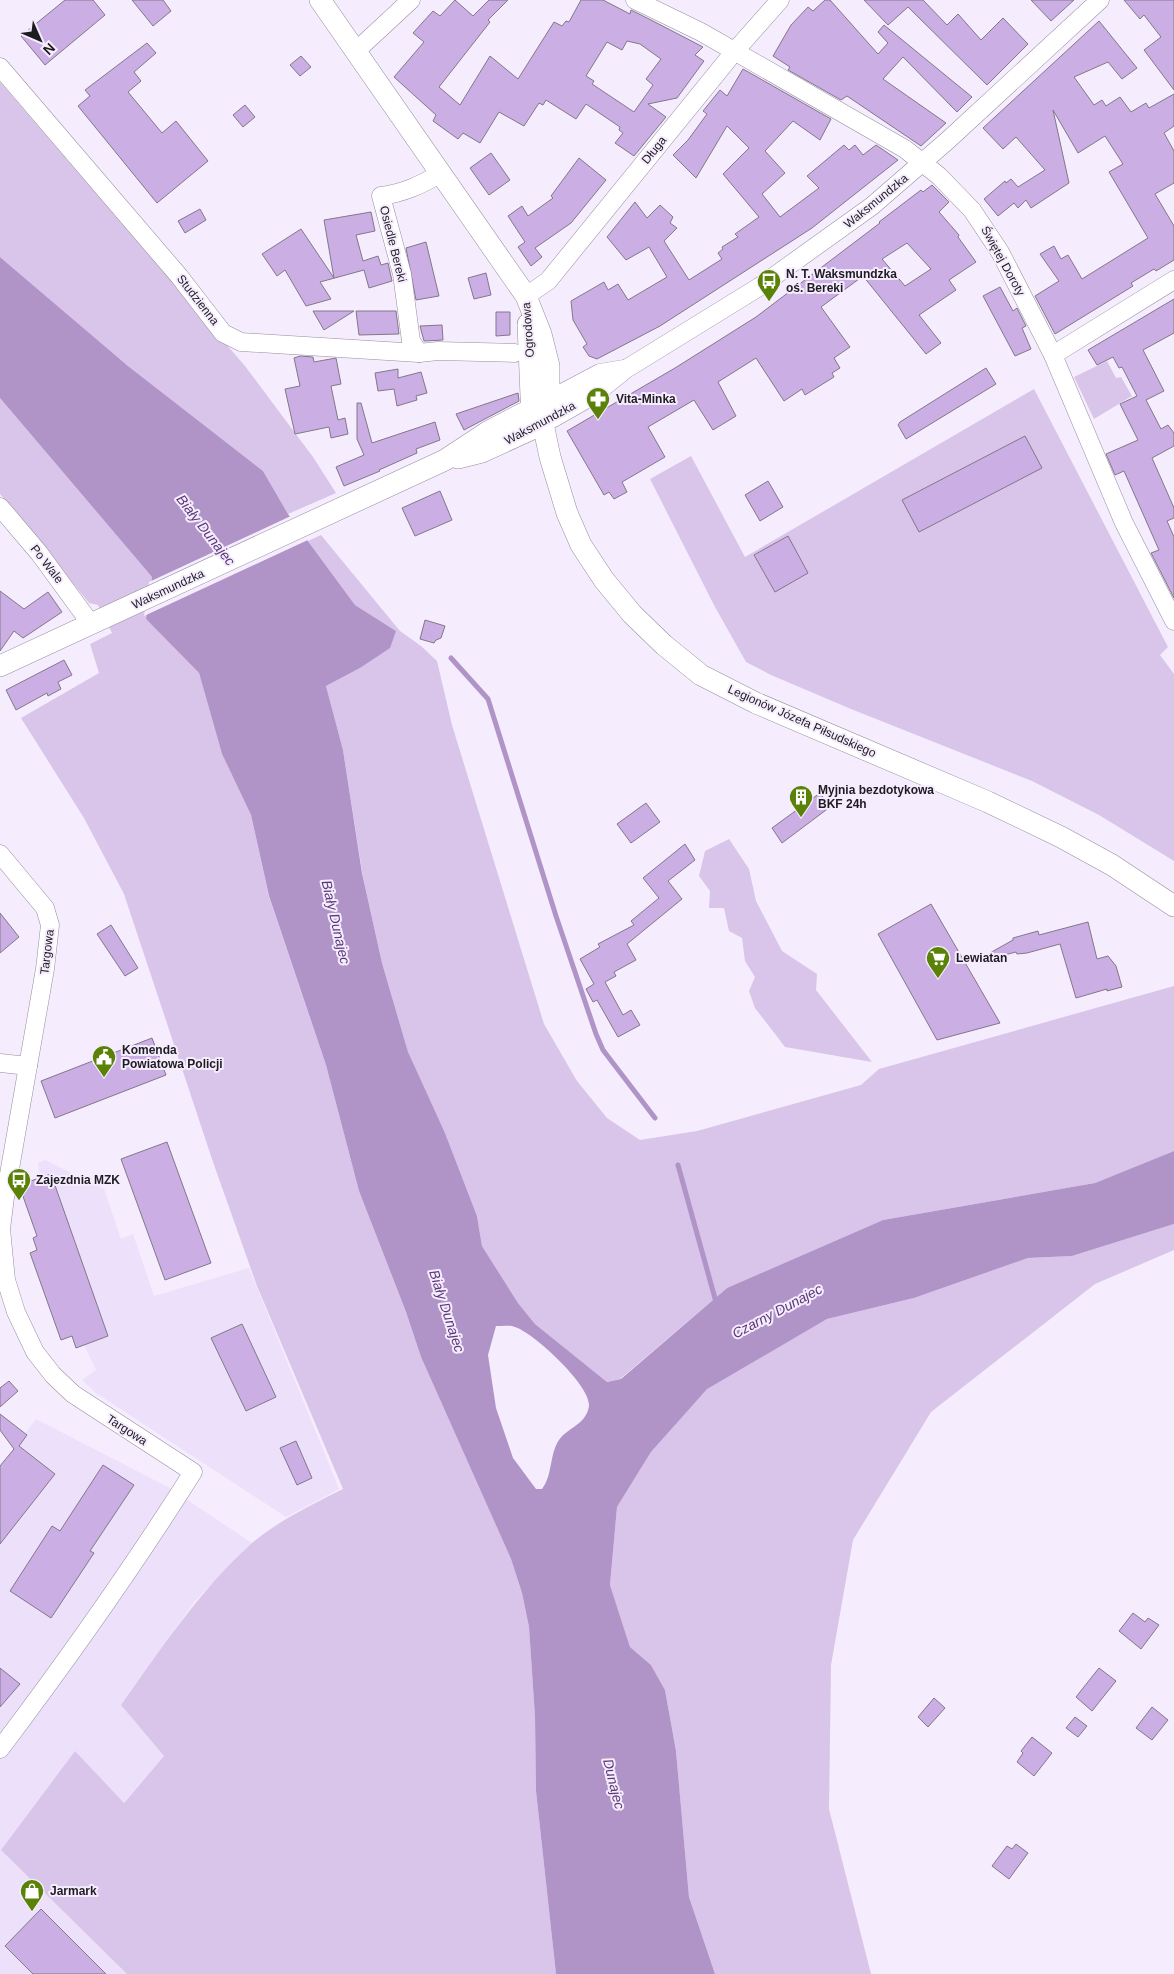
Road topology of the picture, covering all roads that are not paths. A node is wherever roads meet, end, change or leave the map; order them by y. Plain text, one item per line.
1 (320, 0) edge
2 (411, 0) edge
3 (635, 0) edge
4 (780, 0) edge
5 (1100, 0) edge
6 (356, 52) junction
7 (734, 52) junction
8 (0, 67) edge
9 (922, 163) junction
10 (440, 174) junction
11 (1174, 280) edge
12 (526, 296) junction
13 (515, 353) dead end
14 (419, 354) junction
15 (1053, 355) junction
16 (626, 369) junction
17 (541, 411) junction
18 (0, 507) edge
19 (1174, 622) edge
20 (91, 624) junction
21 (0, 666) edge
22 (0, 854) edge
23 (1174, 906) edge
24 (0, 1062) edge
25 (28, 1066) junction
26 (3, 1281) edge
27 (0, 1749) edge

1 - 6 street
2 - 6 street
3 - 7 street, Świętej Doroty
4 - 7 street, Długa
5 - 9 street, Waksmundzka
6 - 10 street
7 - 9 street, Świętej Doroty
7 - 12 street, Długa
8 - 14 street, Studzienna
9 - 15 street, Świętej Doroty
9 - 16 street, Waksmundzka
10 - 12 street
10 - 14 street, Osiedle Bereki
11 - 15 street
12 - 17 street, Ogrodowa
13 - 14 street, Studzienna
15 - 19 street, Świętej Doroty
16 - 17 street, Waksmundzka
16 - 17 street, Waksmundzka
17 - 20 street, Waksmundzka
17 - 23 street, Legionów Józefa Piłsudskiego
18 - 20 street, Po Wale
20 - 21 street, Waksmundzka
22 - 25 street, Targowa
24 - 25 street
25 - 26 street, Targowa
26 - 27 street, Targowa

